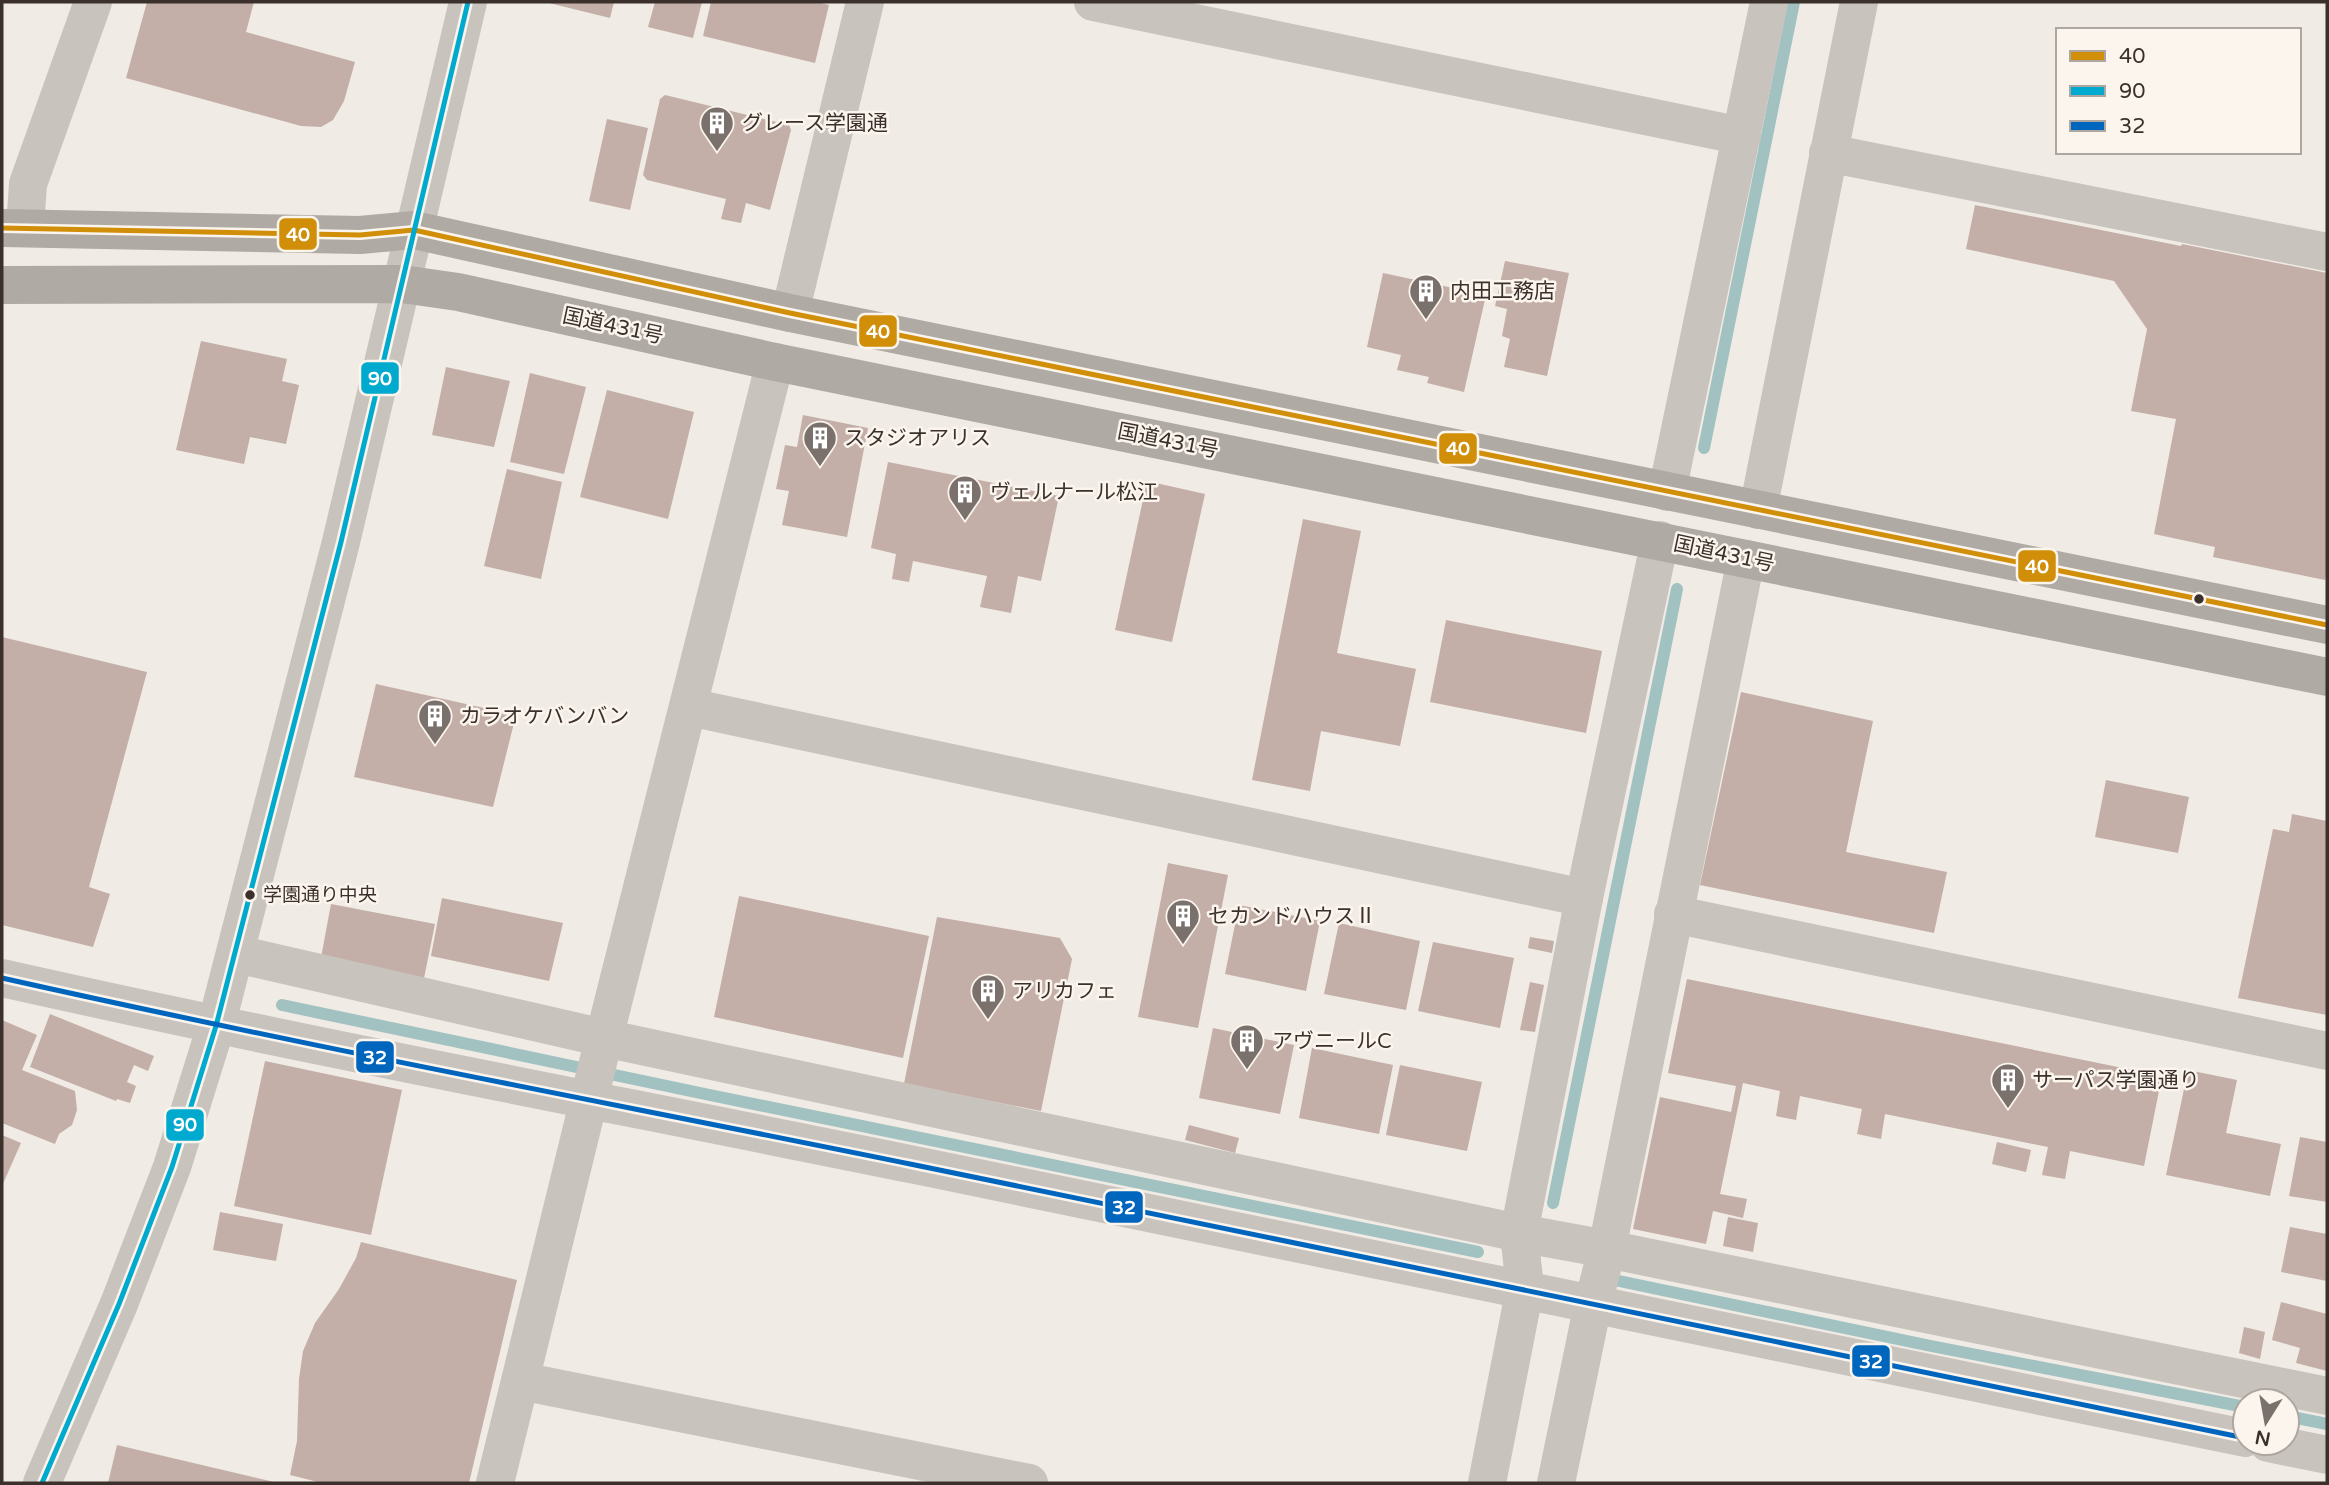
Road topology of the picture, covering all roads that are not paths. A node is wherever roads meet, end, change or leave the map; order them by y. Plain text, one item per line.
1 (93, 2) edge
2 (468, 2) edge
3 (865, 2) edge
4 (1093, 2) edge
5 (1769, 2) edge
6 (1859, 2) edge
7 (1742, 136) junction
8 (1828, 153) junction
9 (13, 228) edge
10 (414, 230) junction
11 (2327, 252) edge
12 (402, 284) junction
13 (2, 285) edge
14 (790, 313) junction
15 (775, 362) junction
16 (1667, 492) junction
17 (1758, 510) junction
18 (1660, 540) junction
19 (1746, 559) junction
20 (2327, 625) edge
21 (2327, 677) edge
22 (689, 707) junction
23 (1584, 898) junction
24 (1673, 914) junction
25 (236, 954) junction
26 (2, 978) edge
27 (216, 1026) junction
28 (604, 1038) junction
29 (2327, 1051) edge
30 (589, 1099) junction
31 (1519, 1233) junction
32 (1607, 1249) junction
33 (1525, 1288) junction
34 (1593, 1304) junction
35 (521, 1381) junction
36 (2327, 1396) edge
37 (2231, 1435) edge
38 (2301, 1450) edge
39 (2327, 1455) edge
40 (42, 1483) edge
41 (495, 1483) edge
42 (1029, 1483) edge
43 (1487, 1483) edge
44 (1556, 1483) edge

1 - 9 street
2 - 10 street
3 - 14 street
4 - 7 street
5 - 7 street
6 - 8 street
7 - 16 street
8 - 11 street
8 - 17 street
9 - 10 highway
10 - 12 street
10 - 14 highway
12 - 13 highway, 国道431号
12 - 15 highway, 国道431号
12 - 25 street
14 - 16 highway
15 - 18 highway, 国道431号
15 - 22 street
16 - 17 highway
17 - 20 highway
18 - 19 highway, 国道431号
18 - 23 street
19 - 21 highway, 国道431号
19 - 24 street
22 - 23 street
22 - 28 street
23 - 31 street
24 - 29 street
24 - 32 street
25 - 27 street
25 - 28 street
26 - 27 street
27 - 30 street
27 - 40 street
28 - 30 street
28 - 31 street
30 - 33 street
30 - 35 street
31 - 32 street
31 - 33 street
32 - 34 street
32 - 36 street
33 - 34 street
33 - 43 street
34 - 37 street
34 - 44 street
35 - 41 street
35 - 42 street
38 - 39 street

